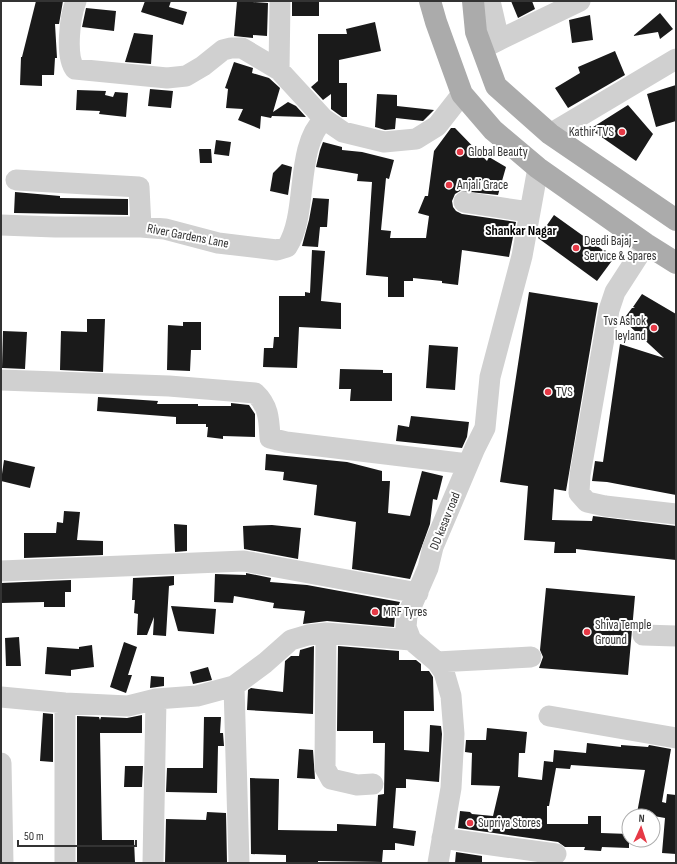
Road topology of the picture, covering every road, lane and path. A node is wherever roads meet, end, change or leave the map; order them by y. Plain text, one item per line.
1 (76, 1) edge
2 (280, 1) edge
3 (430, 1) edge
4 (473, 1) edge
5 (490, 1) edge
6 (580, 1) edge
7 (491, 44) junction
8 (676, 59) edge
9 (279, 70) junction
10 (462, 94) junction
11 (324, 120) junction
12 (550, 134) junction
13 (538, 168) junction
14 (16, 180) dead end
15 (464, 202) dead end
16 (529, 212) junction
17 (676, 220) edge
18 (1, 226) edge
19 (141, 227) junction
20 (646, 244) junction
21 (676, 263) edge
22 (1, 380) edge
23 (468, 464) junction
24 (676, 514) edge
25 (1, 570) edge
26 (418, 593) junction
27 (326, 633) junction
28 (643, 635) dead end
29 (676, 636) edge
30 (410, 640) junction
31 (531, 657) dead end
32 (437, 662) junction
33 (234, 686) junction
34 (1, 697) edge
35 (156, 699) junction
36 (65, 703) junction
37 (549, 716) dead end
38 (676, 738) edge
39 (1, 763) edge
40 (373, 784) dead end
41 (442, 838) junction
42 (556, 854) dead end
43 (3, 863) edge
44 (65, 863) edge
45 (153, 863) edge
46 (239, 863) edge
47 (438, 863) edge

1 - 9 street
2 - 9 street
3 - 10 main road
4 - 7 main road
5 - 7 street
6 - 7 street
7 - 12 main road
8 - 12 street
9 - 11 street
10 - 11 street
10 - 13 main road
11 - 19 street, River Gardens Lane
12 - 17 main road
13 - 16 street, DD kesav road
13 - 20 main road
14 - 19 street
15 - 16 street
16 - 23 street, DD kesav road
18 - 19 street, River Gardens Lane
20 - 21 main road
20 - 24 street
22 - 23 street
23 - 26 street, DD kesav road
25 - 26 street
26 - 30 street, DD kesav road
27 - 30 street
27 - 33 street
27 - 40 street
28 - 29 street
30 - 32 street
31 - 32 street
32 - 41 street
33 - 35 street
33 - 46 street
34 - 36 street
35 - 36 street
35 - 45 street
36 - 44 street
37 - 38 street
39 - 43 street
41 - 42 street
41 - 47 street

